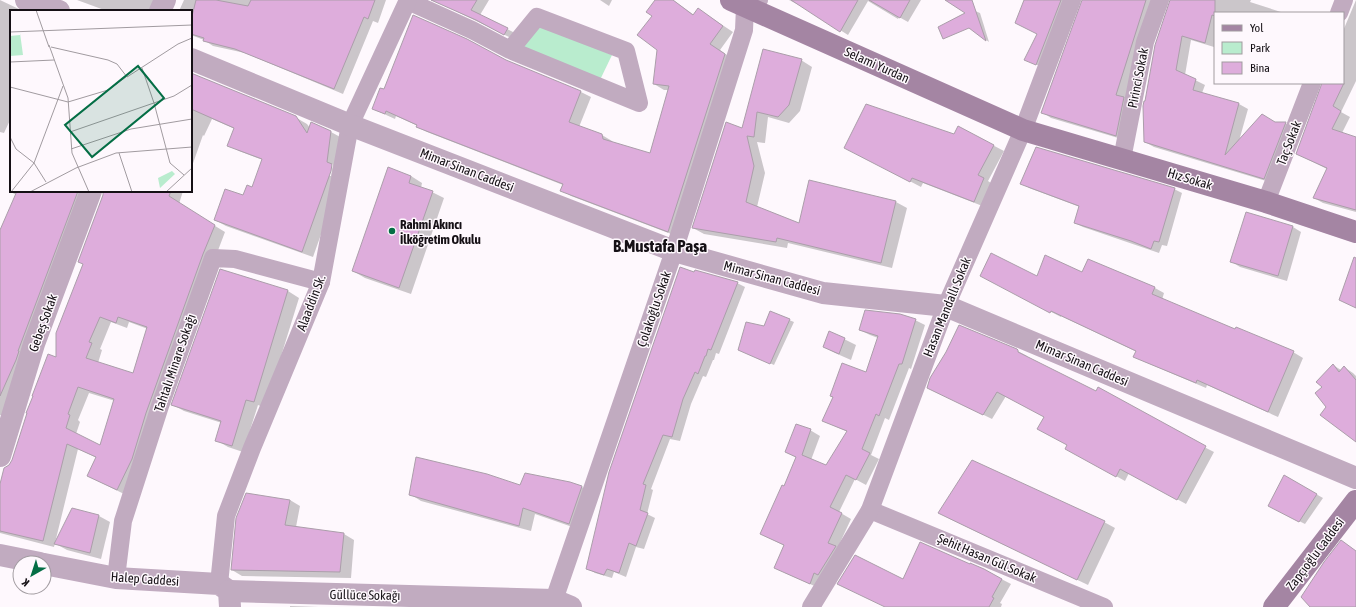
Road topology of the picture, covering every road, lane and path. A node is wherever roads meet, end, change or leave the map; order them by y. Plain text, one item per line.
1 (26, 0) edge
2 (165, 0) edge
3 (408, 0) edge
4 (1072, 0) edge
5 (1160, 0) edge
6 (1344, 0) edge
7 (745, 2) edge
8 (56, 10) edge
9 (160, 10) edge
10 (1339, 12) edge
11 (510, 50) junction
12 (192, 59) edge
13 (1312, 84) edge
14 (350, 125) junction
15 (1023, 130) junction
16 (1122, 159) junction
17 (91, 192) edge
18 (1266, 202) junction
19 (1356, 232) edge
20 (674, 251) junction
21 (322, 282) junction
22 (946, 306) junction
23 (0, 456) edge
24 (1356, 478) edge
25 (1354, 506) edge
26 (870, 510) junction
27 (0, 555) edge
28 (12, 557) edge
29 (52, 566) edge
30 (116, 578) junction
31 (226, 594) edge
32 (562, 603) edge
33 (811, 607) edge
34 (1104, 607) edge
35 (1274, 607) edge

1 - 8 street
2 - 9 street
3 - 11 street
3 - 14 street, Alaaddin Sk.
4 - 15 street, Hasan Mandallı Sokak
5 - 16 street, Pirinci Sokak
6 - 10 street
7 - 15 main road, Selami Yurdan
7 - 20 street, Çolakoğlu Sokak
11 - 11 street
12 - 14 street, Mimar Sinan Caddesi
13 - 18 street, Taç Sokak
14 - 20 street, Mimar Sinan Caddesi
14 - 21 street, Alaaddin Sk.
15 - 16 main road, Hız Sokak
15 - 22 street, Hasan Mandallı Sokak
16 - 18 main road, Hız Sokak
17 - 23 street, Gebeş Sokak
18 - 19 main road, Hız Sokak
20 - 22 street, Mimar Sinan Caddesi
20 - 32 street, Çolakoğlu Sokak
21 - 30 street, Tahtalı Minare Sokağı
21 - 31 street, Alaaddin Sk.
22 - 24 street, Mimar Sinan Caddesi
22 - 26 street, Hasan Mandallı Sokak
25 - 35 main road, Zapçıoğlu Caddesi
26 - 33 street, Hasan Mandallı Sokak
26 - 34 street, Şehit Hasan Gül Sokak
27 - 28 street
29 - 30 street, Halep Caddesi
30 - 31 street, Halep Caddesi
31 - 32 street, Güllüce Sokağı

